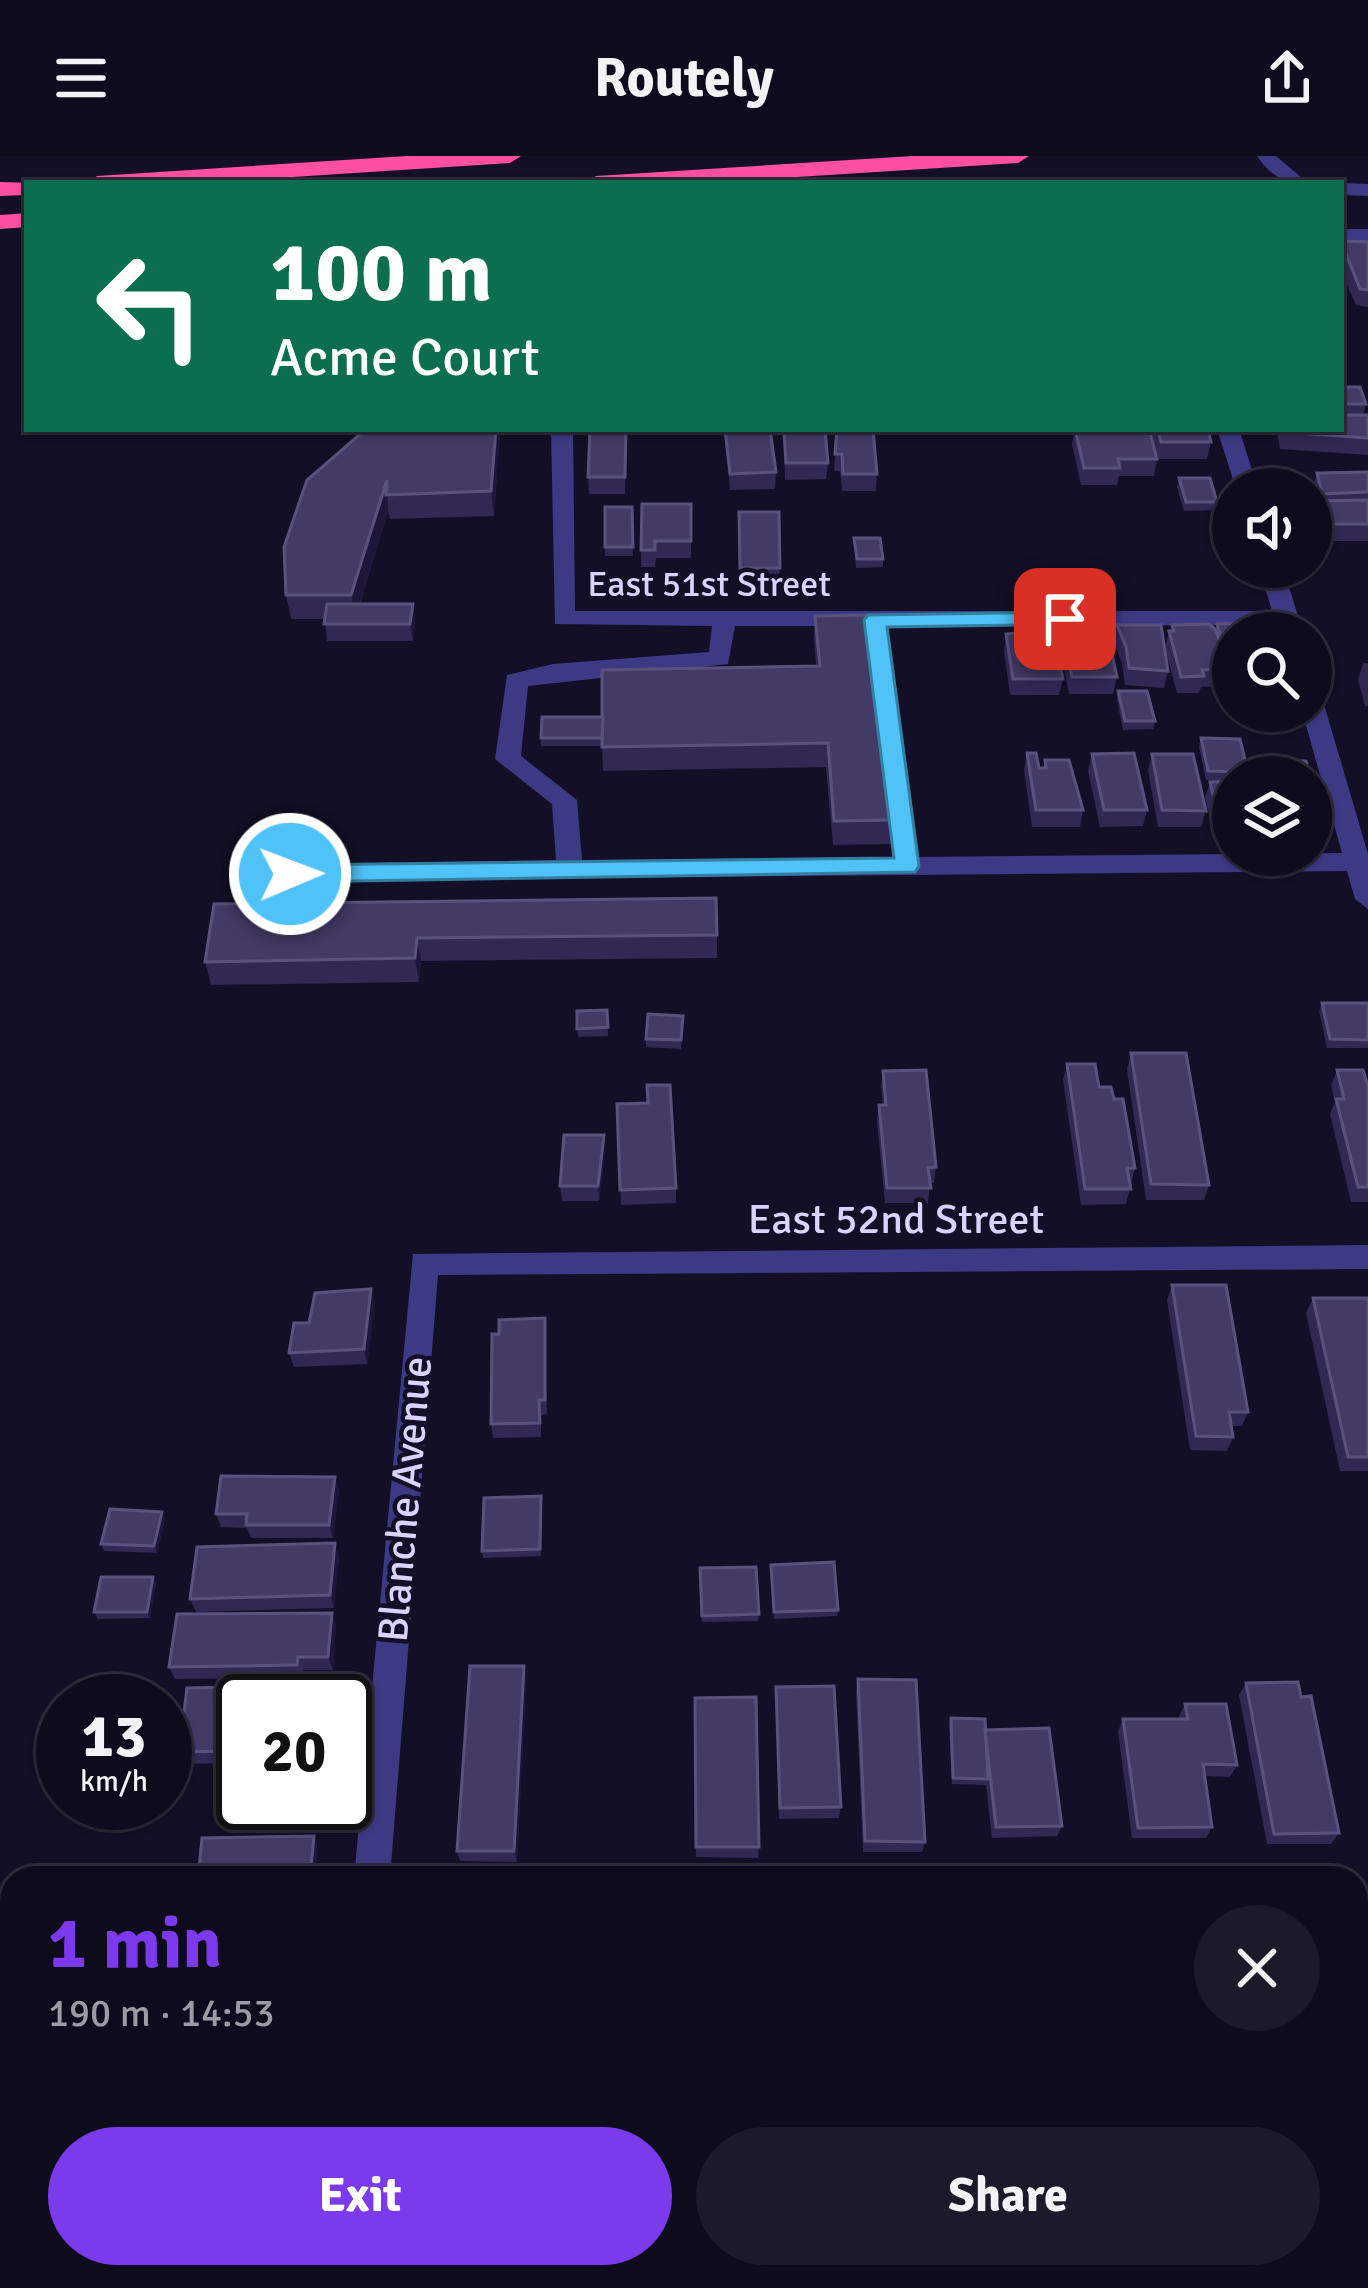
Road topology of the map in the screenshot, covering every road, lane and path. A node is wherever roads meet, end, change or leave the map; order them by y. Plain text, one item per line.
1 (510, 156) edge
2 (1018, 156) edge
3 (1266, 156) edge
4 (143, 180) edge
5 (643, 180) edge
6 (1294, 180) edge
7 (562, 432) edge
8 (1229, 432) edge
9 (1240, 468) edge
10 (724, 620) junction
11 (875, 620) junction
12 (1212, 625) edge
13 (1320, 732) edge
14 (1357, 862) junction
15 (907, 866) junction
16 (570, 869) junction
17 (251, 874) dead end
18 (1368, 899) edge
19 (1368, 1257) edge
20 (424, 1263) joint
21 (373, 1866) edge

1 - 4 highway
2 - 5 highway
3 - 6 street
7 - 10 street, East 51st Street
8 - 9 street
10 - 11 street, East 51st Street
10 - 16 street
11 - 12 street, East 51st Street
11 - 15 street
13 - 14 street
14 - 15 street
14 - 18 street
15 - 16 street
16 - 17 street
19 - 20 street, East 52nd Street
20 - 21 street, Blanche Avenue

